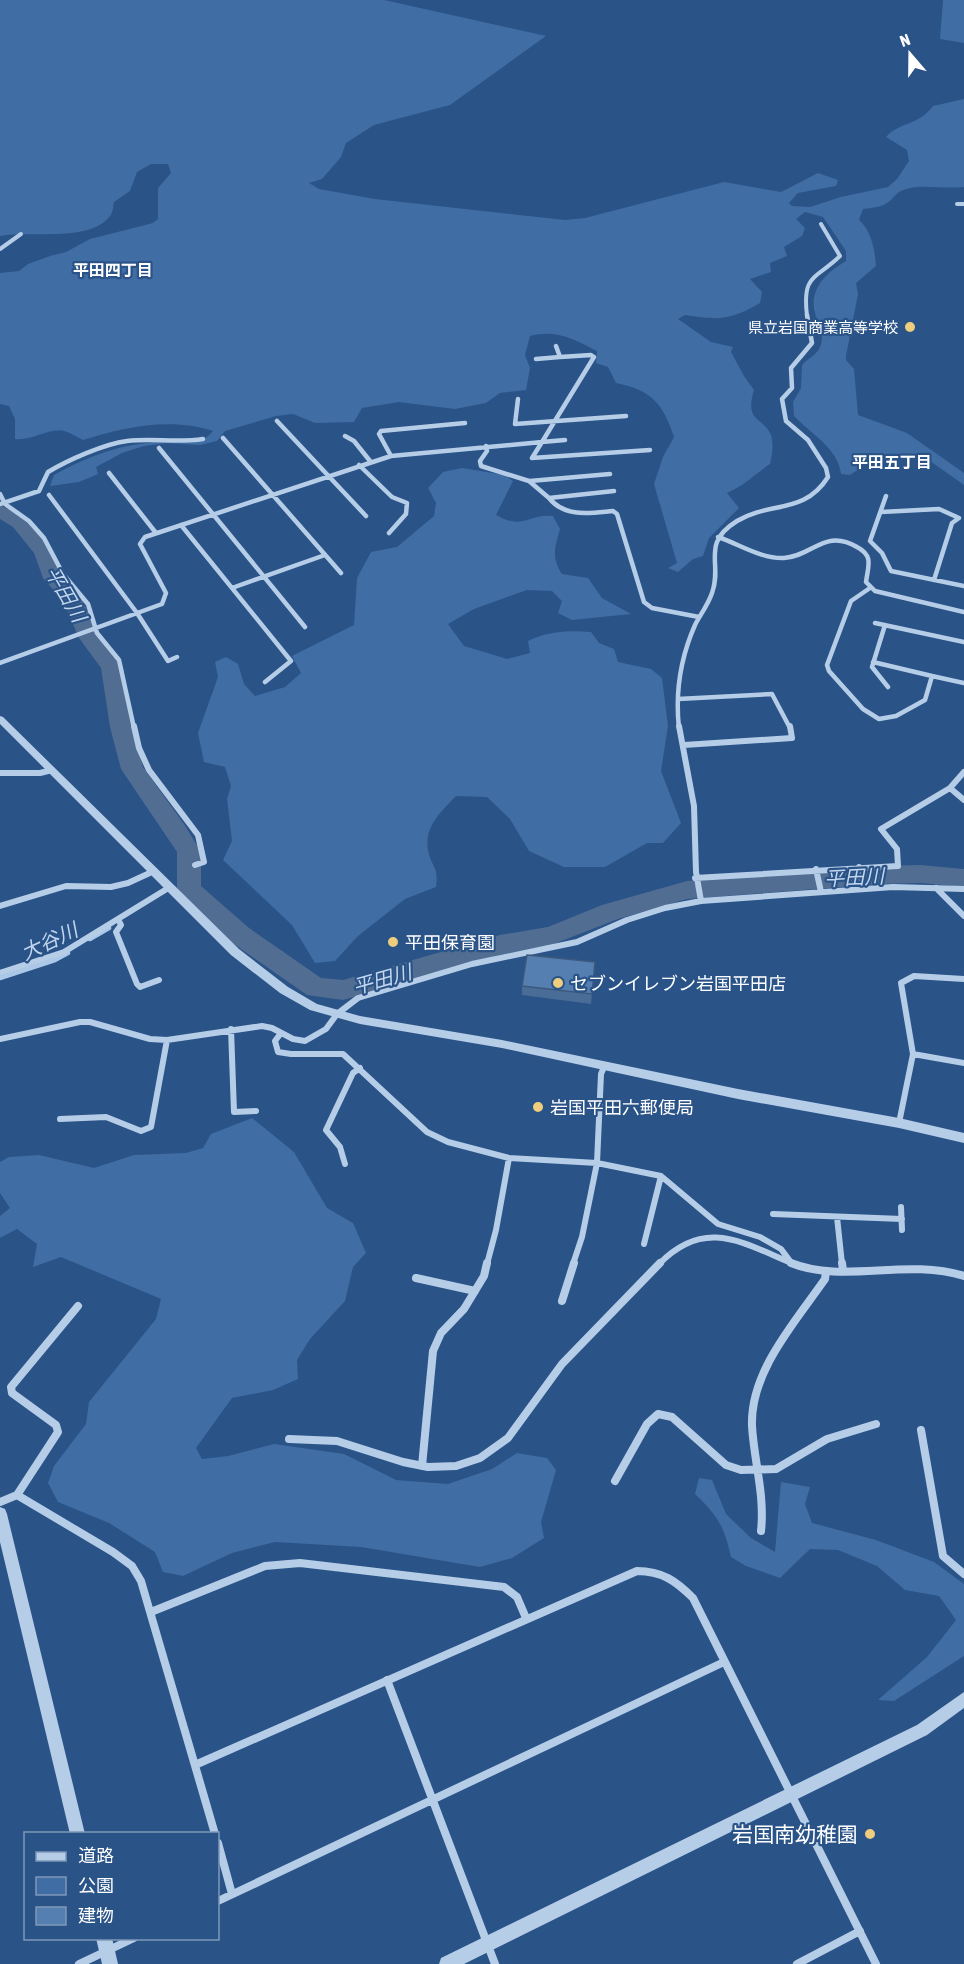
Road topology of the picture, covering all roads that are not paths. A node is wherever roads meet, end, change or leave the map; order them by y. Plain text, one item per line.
1 (957, 204) dead end
2 (964, 204) edge
3 (821, 224) dead end
4 (21, 234) dead end
5 (0, 249) edge
6 (556, 346) dead end
7 (561, 357) junction
8 (536, 359) dead end
9 (518, 399) dead end
10 (626, 416) dead end
11 (557, 420) junction
12 (277, 421) dead end
13 (465, 423) dead end
14 (345, 436) dead end
15 (223, 438) dead end
16 (203, 439) dead end
17 (565, 440) dead end
18 (542, 442) junction
19 (486, 446) junction
20 (159, 448) dead end
21 (651, 450) dead end
22 (391, 456) junction
23 (370, 461) junction
24 (359, 465) junction
25 (109, 473) dead end
26 (610, 474) dead end
27 (328, 475) junction
28 (529, 481) junction
29 (614, 491) dead end
30 (0, 494) edge
31 (49, 495) dead end
32 (272, 495) junction
33 (886, 496) dead end
34 (549, 498) junction
35 (2, 504) edge
36 (881, 513) junction
37 (214, 514) junction
38 (366, 516) dead end
39 (961, 520) edge
40 (181, 525) junction
41 (156, 533) junction
42 (389, 533) dead end
43 (718, 537) junction
44 (325, 555) junction
45 (341, 573) dead end
46 (264, 576) junction
47 (934, 580) junction
48 (964, 586) edge
49 (232, 588) junction
50 (870, 588) junction
51 (964, 612) edge
52 (137, 613) junction
53 (699, 617) junction
54 (874, 623) dead end
55 (885, 625) junction
56 (305, 627) dead end
57 (92, 629) junction
58 (964, 642) edge
59 (177, 657) dead end
60 (873, 662) junction
61 (0, 663) edge
62 (932, 676) junction
63 (265, 682) dead end
64 (964, 682) edge
65 (888, 687) dead end
66 (678, 699) junction
67 (0, 719) edge
68 (684, 745) junction
69 (51, 770) junction
70 (964, 772) edge
71 (0, 773) edge
72 (950, 788) junction
73 (964, 800) edge
74 (195, 865) dead end
75 (859, 868) junction
76 (153, 871) junction
77 (816, 871) junction
78 (696, 880) junction
79 (170, 887) junction
80 (864, 887) junction
81 (936, 888) junction
82 (964, 889) edge
83 (821, 890) junction
84 (701, 901) junction
85 (0, 906) edge
86 (964, 915) edge
87 (118, 919) junction
88 (0, 973) edge
89 (964, 979) edge
90 (159, 980) dead end
91 (337, 1014) junction
92 (231, 1029) junction
93 (281, 1033) junction
94 (0, 1039) edge
95 (167, 1040) junction
96 (913, 1054) junction
97 (964, 1063) edge
98 (604, 1067) junction
99 (360, 1068) junction
100 (256, 1111) dead end
101 (60, 1119) dead end
102 (899, 1123) junction
103 (964, 1138) edge
104 (509, 1158) junction
105 (597, 1163) junction
106 (345, 1164) dead end
107 (661, 1176) junction
108 (901, 1207) dead end
109 (773, 1214) dead end
110 (837, 1217) junction
111 (902, 1219) junction
112 (902, 1230) dead end
113 (644, 1244) dead end
114 (790, 1262) junction
115 (843, 1270) junction
116 (826, 1271) junction
117 (964, 1276) edge
118 (416, 1278) dead end
119 (475, 1291) junction
120 (562, 1301) dead end
121 (78, 1306) dead end
122 (876, 1424) dead end
123 (921, 1430) dead end
124 (289, 1439) dead end
125 (422, 1466) junction
126 (760, 1470) junction
127 (615, 1481) dead end
128 (17, 1495) junction
129 (0, 1502) edge
130 (0, 1514) edge
131 (761, 1531) dead end
132 (964, 1574) edge
133 (151, 1612) junction
134 (526, 1618) junction
135 (724, 1662) junction
136 (387, 1680) junction
137 (964, 1699) edge
138 (195, 1765) junction
139 (791, 1794) junction
140 (432, 1801) junction
141 (78, 1832) edge
142 (215, 1832) edge
143 (219, 1847) edge
144 (232, 1894) junction
145 (219, 1900) edge
146 (860, 1931) junction
147 (130, 1940) edge
148 (486, 1945) junction
149 (107, 1951) edge
150 (79, 1964) edge
151 (447, 1964) edge
152 (495, 1964) edge
153 (797, 1964) edge
154 (876, 1964) edge

1 - 2 street
3 - 43 street
4 - 5 street
6 - 7 street
7 - 8 street
7 - 11 street
9 - 11 street
10 - 11 street
11 - 18 street
12 - 27 street
13 - 22 street
14 - 23 street
15 - 32 street
16 - 35 street
17 - 18 street
18 - 19 street
18 - 21 street
19 - 22 street
19 - 28 street
20 - 37 street
22 - 23 street
23 - 24 street
24 - 27 street
24 - 42 street
25 - 41 street
26 - 28 street
27 - 32 street
27 - 38 street
28 - 34 street
29 - 34 street
30 - 35 street
31 - 52 street
32 - 37 street
32 - 44 street
33 - 36 street
34 - 53 street
35 - 57 street
36 - 39 street
36 - 47 street
37 - 40 street
37 - 46 street
39 - 47 street
40 - 41 street
40 - 49 street
41 - 52 street
43 - 50 street
43 - 53 street
44 - 45 street
44 - 46 street
46 - 49 street
46 - 56 street
47 - 48 street
49 - 63 street
50 - 51 street
50 - 62 street
52 - 57 street
52 - 59 street
53 - 66 street
54 - 55 street
55 - 58 street
55 - 60 street
57 - 61 street
57 - 74 street
60 - 62 street
60 - 65 street
62 - 64 street
66 - 68 street
66 - 68 street
67 - 69 street
68 - 78 street
69 - 71 street
69 - 76 street
70 - 72 street
72 - 73 street
72 - 75 street
75 - 77 street
75 - 80 street
76 - 79 street
76 - 85 street
77 - 78 street
77 - 83 street
78 - 84 street
79 - 87 street
79 - 91 street
80 - 81 street
80 - 83 street
81 - 82 street
81 - 86 street
83 - 84 street
84 - 91 street
87 - 88 street
87 - 90 street
89 - 96 street
91 - 93 street
91 - 98 street
92 - 93 street
92 - 95 street
92 - 100 street
93 - 99 street
94 - 95 street
95 - 101 street
96 - 97 street
96 - 102 street
98 - 102 street
98 - 105 street
99 - 104 street
99 - 106 street
102 - 103 street
104 - 105 street
104 - 119 street
105 - 107 street
105 - 120 street
107 - 113 street
107 - 114 street
108 - 111 street
109 - 110 street
110 - 111 street
110 - 115 street
111 - 112 street
114 - 116 street
114 - 125 street
115 - 116 street
115 - 117 street
116 - 126 street
118 - 119 street
119 - 125 street
121 - 128 street
122 - 126 street
123 - 132 street
124 - 125 street
126 - 127 street
126 - 131 street
128 - 129 street
128 - 133 street
130 - 141 street
133 - 134 street
133 - 138 street
134 - 135 street
134 - 136 street
135 - 139 street
135 - 140 street
136 - 138 street
136 - 140 street
137 - 139 street
138 - 142 street
139 - 146 street
139 - 148 street
140 - 144 street
140 - 148 street
143 - 144 street
144 - 145 street
146 - 153 street
146 - 154 street
147 - 149 street
148 - 151 street
148 - 152 street
149 - 150 street

